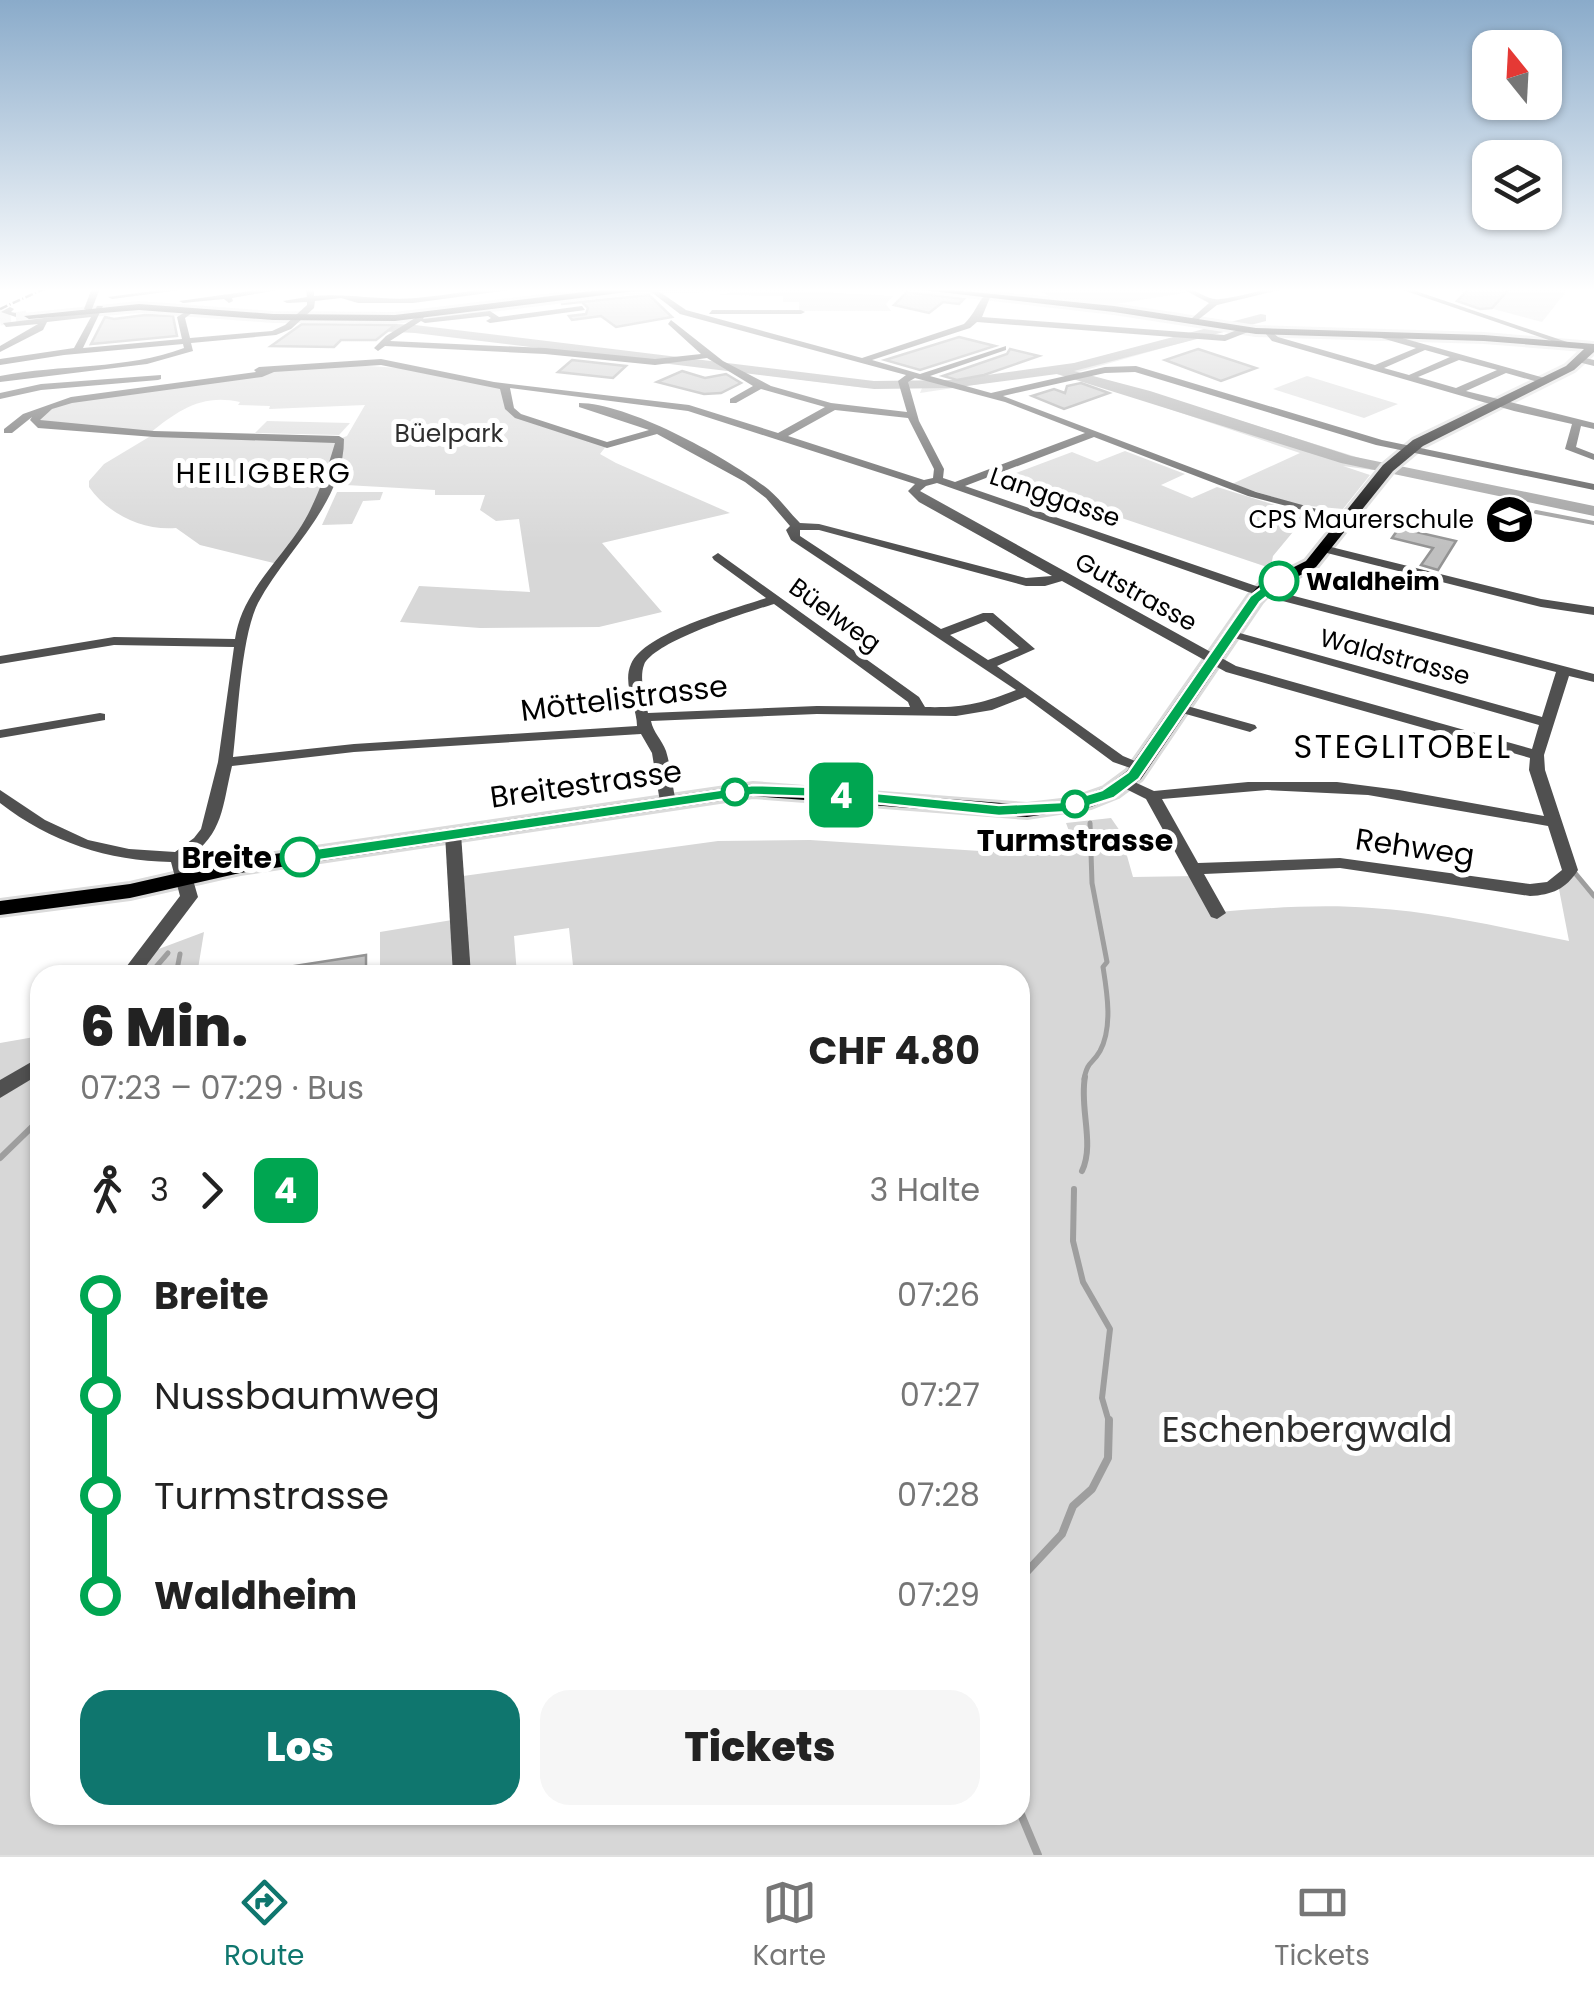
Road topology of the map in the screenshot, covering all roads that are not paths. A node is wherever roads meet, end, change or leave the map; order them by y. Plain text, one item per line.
1 (208, 375) edge
2 (258, 375) edge
3 (444, 375) edge
4 (742, 375) edge
5 (919, 375) joint
6 (1084, 375) edge
7 (1158, 375) edge
8 (1398, 375) edge
9 (1417, 375) edge
10 (1438, 375) edge
11 (1485, 375) edge
12 (1494, 375) edge
13 (1522, 375) edge
14 (1560, 375) edge
15 (1490, 376) junction
16 (1409, 378) junction
17 (1545, 381) junction
18 (1472, 384) junction
19 (1518, 384) dead end
20 (760, 385) junction
21 (502, 386) junction
22 (1456, 392) junction
23 (993, 395) junction
24 (0, 396) edge
25 (1499, 398) junction
26 (733, 401) dead end
27 (836, 405) junction
28 (42, 412) junction
29 (912, 415) junction
30 (1577, 422) junction
31 (1594, 426) edge
32 (8, 431) dead end
33 (658, 431) junction
34 (1094, 433) junction
35 (781, 436) junction
36 (1409, 450) junction
37 (1594, 457) edge
38 (938, 480) junction
39 (923, 483) junction
40 (955, 486) junction
41 (1594, 486) edge
42 (1346, 520) junction
43 (797, 526) junction
44 (1324, 549) junction
45 (718, 557) dead end
46 (1062, 577) junction
47 (1261, 592) junction
48 (776, 600) junction
49 (1594, 611) edge
50 (940, 634) junction
51 (1230, 635) junction
52 (241, 643) junction
53 (0, 660) edge
54 (1213, 661) junction
55 (987, 665) junction
56 (1564, 670) junction
57 (1594, 678) edge
58 (1026, 691) junction
59 (1180, 708) junction
60 (920, 712) junction
61 (100, 716) dead end
62 (644, 723) junction
63 (1548, 723) junction
64 (1250, 728) dead end
65 (0, 734) edge
66 (1537, 756) junction
67 (225, 762) junction
68 (1132, 775) junction
69 (0, 795) edge
70 (1152, 796) junction
71 (668, 802) junction
72 (1552, 822) junction
73 (453, 834) junction
74 (178, 856) junction
75 (1193, 869) junction
76 (187, 878) junction
77 (0, 908) edge
78 (1218, 912) dead end
79 (137, 965) edge
80 (461, 965) edge
81 (30, 1070) edge
82 (0, 1090) edge

1 - 24 street
2 - 28 street
3 - 21 street
4 - 20 street
5 - 23 street
5 - 29 street
6 - 23 street
7 - 36 street
8 - 16 street
9 - 16 street
10 - 18 street
11 - 15 street
12 - 15 street
13 - 17 street
14 - 17 main road
15 - 18 street
15 - 19 street
16 - 22 street
17 - 25 main road
18 - 22 street
18 - 25 street
20 - 26 street
20 - 27 street
21 - 33 street
21 - 33 street
21 - 35 street
22 - 25 street
23 - 34 street
25 - 30 street
25 - 36 main road
27 - 29 street
27 - 35 street
28 - 32 street
28 - 52 street
29 - 38 street
30 - 31 street
30 - 37 street
33 - 43 street
34 - 40 street
34 - 42 street
35 - 39 street
36 - 41 street
36 - 42 main road
38 - 39 street
38 - 40 street, Langgasse
39 - 46 street, Gutstrasse
40 - 47 street, Langgasse
42 - 44 main road
43 - 46 street
43 - 50 street
44 - 47 main road
44 - 49 street
45 - 48 street, Büelweg
46 - 54 street, Gutstrasse
47 - 51 main road
47 - 56 street, Langgasse
48 - 60 street, Büelweg
48 - 62 street
50 - 55 street
50 - 55 street
51 - 54 main road
51 - 63 street, Waldstrasse
52 - 53 street
52 - 67 street
54 - 59 main road
54 - 66 street, Gutstrasse
55 - 58 street
56 - 57 street, Langgasse
56 - 63 street
58 - 60 street, Möttelistrasse
58 - 68 street
59 - 64 street
59 - 68 main road
60 - 62 street, Möttelistrasse
61 - 65 street
62 - 67 street, Möttelistrasse
62 - 71 street
63 - 66 street
66 - 72 street
67 - 74 street
68 - 70 street
68 - 71 main road, Breitestrasse
69 - 74 street
70 - 72 street
70 - 75 street
71 - 73 main road, Breitestrasse
72 - 75 street, Rehweg
73 - 76 main road, Breitestrasse
73 - 80 street
74 - 76 street
75 - 78 street
76 - 77 main road, Breitestrasse
76 - 79 street
81 - 82 street

